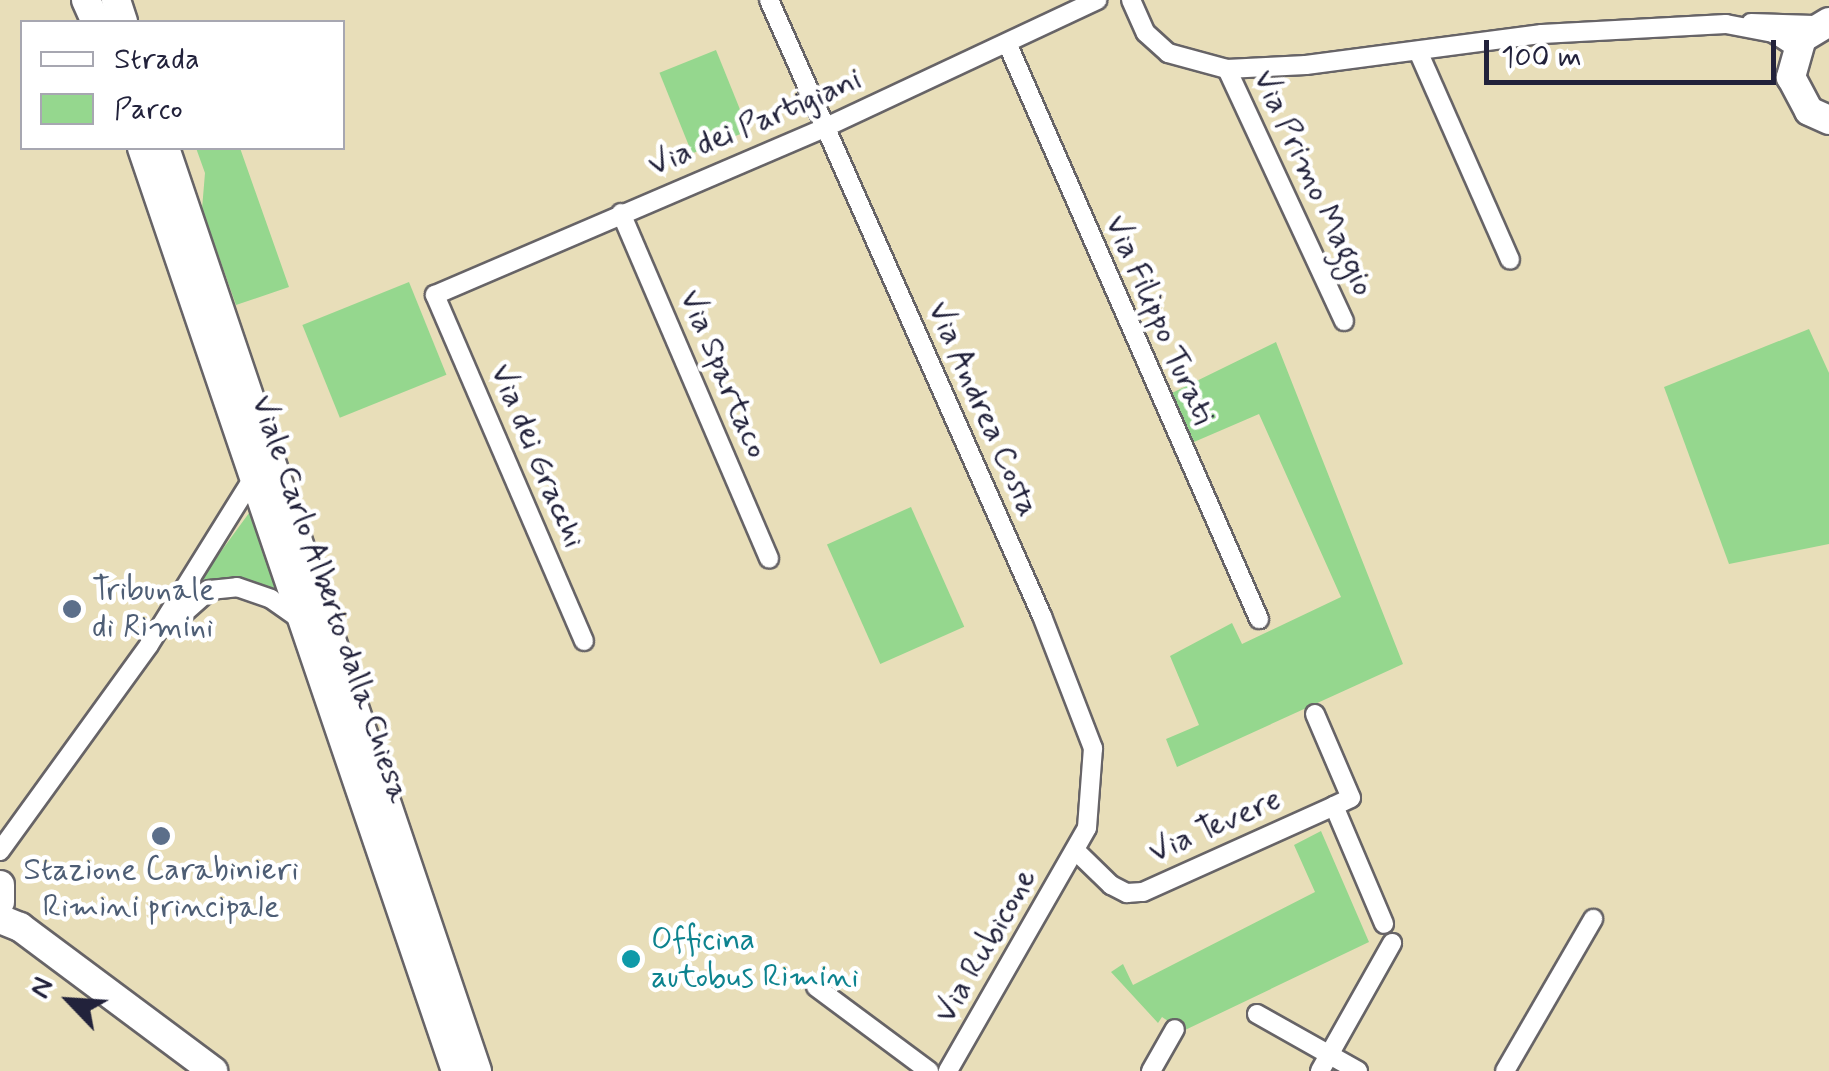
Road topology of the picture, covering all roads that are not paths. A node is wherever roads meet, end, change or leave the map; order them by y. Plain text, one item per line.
1 (769, 0) edge
2 (1097, 0) edge
3 (1132, 0) edge
4 (1822, 13) edge
5 (1744, 25) junction
6 (1007, 43) junction
7 (1796, 48) junction
8 (1418, 50) junction
9 (1228, 69) junction
10 (1829, 120) edge
11 (824, 128) junction
12 (143, 150) edge
13 (167, 150) edge
14 (621, 212) junction
15 (1510, 260) dead end
16 (435, 295) joint
17 (1344, 321) dead end
18 (251, 481) junction
19 (769, 559) dead end
20 (298, 618) junction
21 (1260, 619) dead end
22 (584, 641) dead end
23 (149, 646) junction
24 (1315, 714) dead end
25 (1334, 806) junction
26 (6, 846) edge
27 (1076, 851) junction
28 (0, 882) edge
29 (1, 900) edge
30 (1593, 919) dead end
31 (10, 923) edge
32 (1384, 924) dead end
33 (1392, 943) dead end
34 (436, 984) junction
35 (816, 987) dead end
36 (1258, 1014) dead end
37 (1175, 1029) dead end
38 (1325, 1063) edge
39 (213, 1071) edge
40 (456, 1071) edge
41 (477, 1071) edge
42 (929, 1071) edge
43 (948, 1071) edge
44 (1151, 1071) edge
45 (1358, 1071) edge
46 (1505, 1071) edge

1 - 11 street, Via Andrea Costa
2 - 6 street, Via dei Partigiani
3 - 9 street
4 - 5 street
4 - 7 main road
5 - 7 street
5 - 8 street
6 - 11 street, Via dei Partigiani
6 - 21 street, Via Filippo Turati
7 - 10 main road
8 - 9 street
8 - 15 street
9 - 17 street, Via Primo Maggio
11 - 14 street, Via dei Partigiani
11 - 27 street, Via Andrea Costa
12 - 18 main road, Viale Carlo Alberto dalla Chiesa
13 - 34 main road, Viale Carlo Alberto dalla Chiesa
14 - 16 street, Via dei Partigiani
14 - 19 street, Via Spartaco
16 - 22 street, Via dei Gracchi
18 - 20 main road, Viale Carlo Alberto dalla Chiesa
18 - 23 street
20 - 23 street
20 - 34 main road, Viale Carlo Alberto dalla Chiesa
23 - 26 street
24 - 25 street, Via Tevere
25 - 27 street, Via Tevere
25 - 32 street, Via Tevere
26 - 28 street
27 - 43 street, Via Rubicone
28 - 29 main road
29 - 31 main road
30 - 46 street
31 - 39 main road
33 - 38 street
34 - 40 main road, Viale Carlo Alberto dalla Chiesa
34 - 41 main road, Viale Carlo Alberto dalla Chiesa
35 - 42 street
36 - 38 street
37 - 44 street
38 - 45 street

